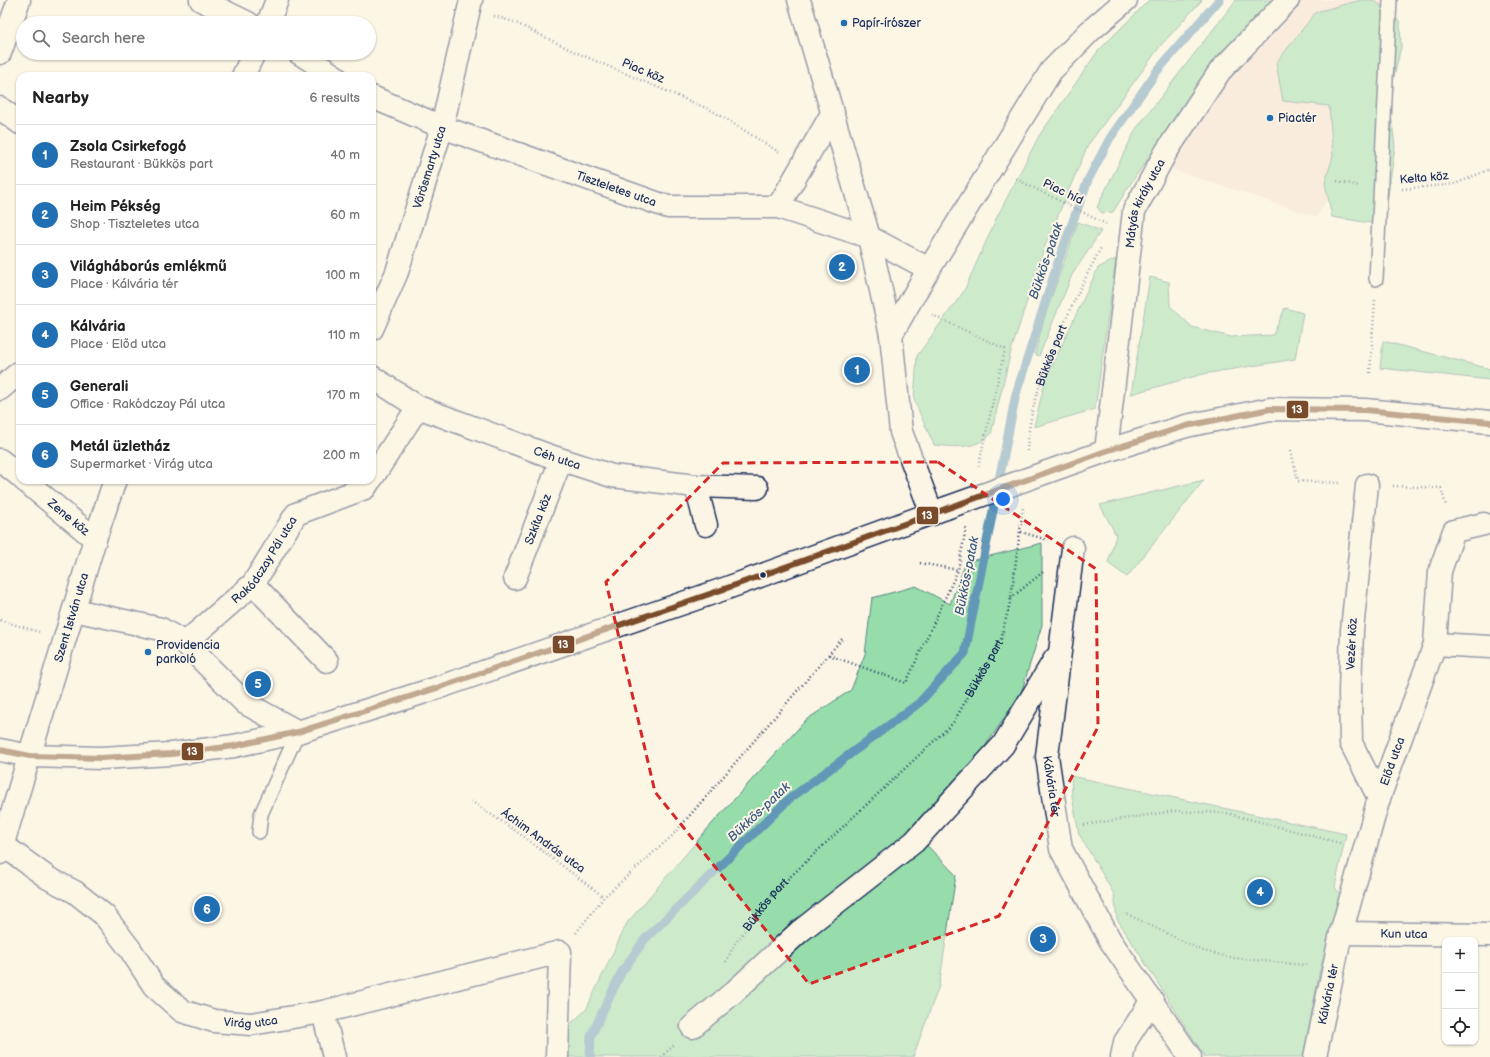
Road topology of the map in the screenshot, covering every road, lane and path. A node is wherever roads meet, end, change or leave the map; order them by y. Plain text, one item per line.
1 (19, 0) edge
2 (201, 0) edge
3 (278, 0) edge
4 (799, 0) edge
5 (1126, 0) edge
6 (1288, 0) edge
7 (1390, 0) edge
8 (470, 4) edge
9 (234, 16) edge
10 (271, 16) edge
11 (0, 53) edge
12 (251, 60) edge
13 (310, 60) edge
14 (245, 72) edge
15 (329, 72) edge
16 (376, 100) edge
17 (0, 108) edge
18 (834, 112) junction
19 (16, 120) edge
20 (442, 127) junction
21 (802, 166) junction
22 (1490, 169) edge
23 (1020, 181) dead end
24 (1381, 191) junction
25 (778, 207) junction
26 (1097, 220) dead end
27 (869, 236) junction
28 (1105, 241) dead end
29 (929, 269) junction
30 (1376, 279) joint
31 (913, 297) junction
32 (376, 320) edge
33 (891, 335) junction
34 (1370, 373) dead end
35 (16, 375) edge
36 (376, 380) edge
37 (0, 389) edge
38 (418, 407) junction
39 (1490, 422) edge
40 (1291, 450) dead end
41 (1106, 451) junction
42 (1026, 456) dead end
43 (0, 460) edge
44 (560, 460) junction
45 (376, 471) edge
46 (977, 472) dead end
47 (16, 473) edge
48 (1298, 481) dead end
49 (29, 484) edge
50 (114, 484) edge
51 (368, 484) edge
52 (1367, 484) dead end
53 (696, 486) junction
54 (757, 488) dead end
55 (1024, 500) dead end
56 (939, 511) junction
57 (1484, 524) dead end
58 (706, 525) dead end
59 (967, 525) dead end
60 (95, 539) junction
61 (1074, 548) dead end
62 (920, 564) dead end
63 (958, 570) junction
64 (515, 578) dead end
65 (253, 584) junction
66 (74, 610) junction
67 (0, 620) edge
68 (842, 639) dead end
69 (65, 641) junction
70 (185, 643) junction
71 (1435, 644) junction
72 (1490, 647) edge
73 (1059, 654) junction
74 (829, 655) junction
75 (327, 660) dead end
76 (298, 732) junction
77 (0, 750) edge
78 (30, 756) junction
79 (1379, 798) junction
80 (471, 801) dead end
81 (1058, 829) junction
82 (259, 832) dead end
83 (1348, 845) dead end
84 (2, 849) edge
85 (604, 897) junction
86 (1120, 911) dead end
87 (1341, 933) junction
88 (1490, 935) edge
89 (560, 952) junction
90 (1312, 962) dead end
91 (724, 965) dead end
92 (1152, 1000) junction
93 (323, 1012) junction
94 (692, 1027) joint
95 (334, 1057) edge
96 (557, 1057) edge
97 (661, 1057) edge
98 (1122, 1057) edge
99 (1190, 1057) edge
100 (1315, 1057) edge

1 - 11 street
2 - 9 street
3 - 10 street
4 - 18 street
5 - 29 street
6 - 41 street, Mátyás király utca
7 - 24 lane
8 - 20 street, Vörösmarty utca
8 - 21 path, Piac köz
12 - 14 street
13 - 15 street
16 - 20 street, Tiszteletes utca
17 - 19 street
18 - 21 street
18 - 27 street
20 - 25 street, Tiszteletes utca
20 - 32 street, Vörösmarty utca
21 - 25 street
22 - 24 path, Kelta köz
23 - 26 path, Piac híd
24 - 30 lane
25 - 27 street, Tiszteletes utca
27 - 29 street, Tiszteletes utca
27 - 33 street
28 - 42 path, Bükkös part
29 - 31 street
30 - 34 path
31 - 33 street
31 - 46 path
33 - 56 street
35 - 37 street
36 - 38 street, Céh utca
38 - 44 street, Céh utca
38 - 45 street, Rakódczay Pál utca
39 - 41 street
40 - 48 path
41 - 56 street, bridge
43 - 47 street
44 - 53 street, Céh utca
44 - 64 street, Szkíta köz
49 - 60 street, Zene köz
50 - 60 street, Szent István utca
51 - 65 street, Rakódczay Pál utca
52 - 79 street, Vezér köz
53 - 54 street, Céh utca
53 - 58 street
55 - 91 path, Bükkös part
56 - 76 street
57 - 71 street, Előd utca
59 - 63 path
60 - 66 street, Szent István utca
61 - 73 street, Kálvária tér
62 - 63 path
63 - 74 path
65 - 70 street, Rakódczay Pál utca
65 - 75 street
66 - 69 street, Szent István utca
66 - 70 street
67 - 69 path
68 - 74 path
69 - 78 street, Szent István utca
70 - 76 street
71 - 72 street
71 - 79 street, Előd utca
73 - 81 street, Kálvária tér
73 - 94 street
74 - 85 path
76 - 78 street
76 - 82 lane
77 - 78 street
78 - 84 street, Szent István utca
79 - 87 street, Előd utca
80 - 85 path, Áchim András utca
81 - 83 path
81 - 92 street, Kálvária tér
84 - 93 street, Virág utca
85 - 89 path
86 - 90 path
87 - 88 street, Kun utca
87 - 100 street, Kálvária tér
89 - 93 street, Virág utca
89 - 96 street
92 - 98 street
92 - 99 street, Kálvária tér
93 - 95 street
94 - 97 path

